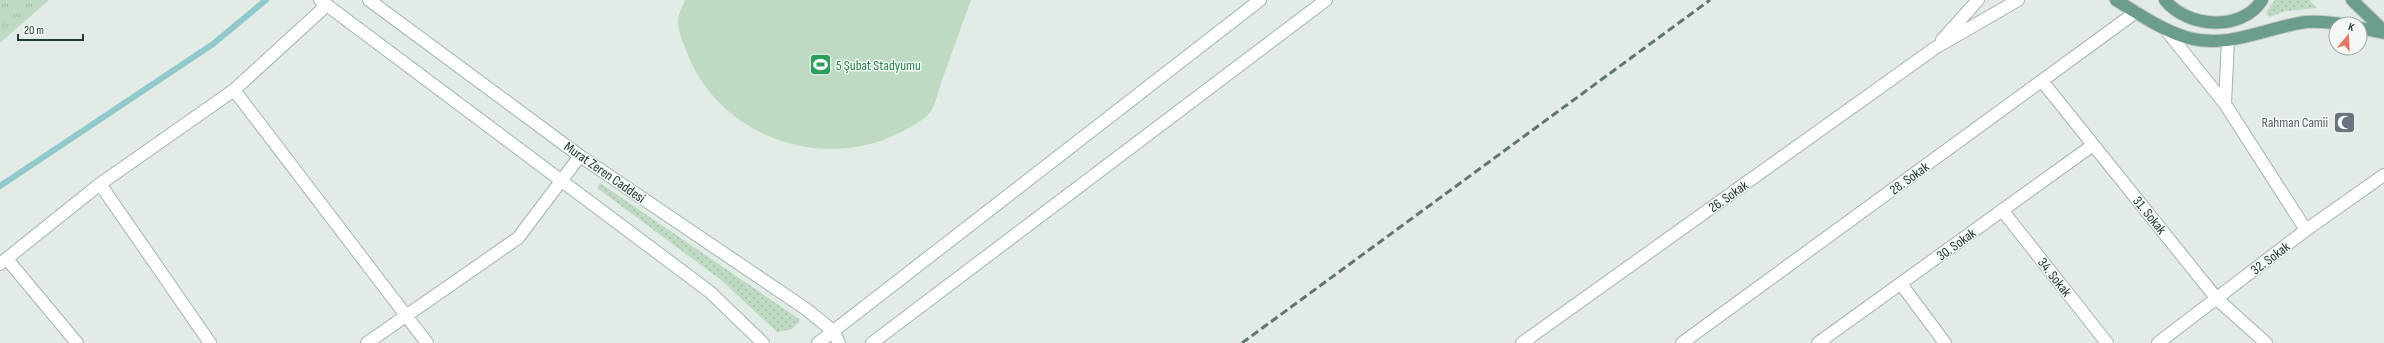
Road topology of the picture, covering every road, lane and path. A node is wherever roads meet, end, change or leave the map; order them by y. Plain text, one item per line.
1 (369, 0) edge
2 (1260, 0) edge
3 (1326, 0) edge
4 (1978, 0) edge
5 (2018, 0) edge
6 (2116, 0) edge
7 (2165, 0) edge
8 (2262, 0) edge
9 (2352, 0) edge
10 (324, 3) edge
11 (2136, 12) junction
12 (2328, 23) edge
13 (2368, 29) edge
14 (2166, 30) junction
15 (2384, 32) edge
16 (2228, 40) junction
17 (1935, 48) junction
18 (2042, 81) junction
19 (234, 90) junction
20 (2225, 104) junction
21 (2093, 145) junction
22 (580, 156) junction
23 (2384, 175) edge
24 (563, 181) junction
25 (100, 184) junction
26 (2002, 210) junction
27 (2306, 230) junction
28 (4, 261) edge
29 (1901, 284) junction
30 (2217, 299) junction
31 (405, 315) junction
32 (833, 331) junction
33 (77, 343) edge
34 (210, 343) edge
35 (367, 343) edge
36 (427, 343) edge
37 (763, 343) edge
38 (818, 343) edge
39 (839, 343) edge
40 (872, 343) edge
41 (1522, 343) edge
42 (1682, 343) edge
43 (1818, 343) edge
44 (1945, 343) edge
45 (2107, 343) edge
46 (2158, 343) edge
47 (2266, 343) edge

1 - 22 street, Murat Zeren Caddesi
2 - 32 street
3 - 40 street
4 - 17 street, 26. Sokak
5 - 17 street, 26. Sokak
6 - 11 main road
7 - 8 main road
9 - 15 main road
10 - 19 street
10 - 24 street
11 - 14 main road
11 - 18 street, 28. Sokak
12 - 16 main road
13 - 15 main road
14 - 16 main road
14 - 20 street
16 - 20 street
17 - 41 street, 26. Sokak
18 - 21 street, 31. Sokak
18 - 42 street, 28. Sokak
19 - 25 street
19 - 31 street
20 - 27 street
21 - 26 street, 30. Sokak
21 - 30 street, 31. Sokak
22 - 24 street
22 - 32 street, Murat Zeren Caddesi
23 - 27 street, 32. Sokak
24 - 31 street
24 - 37 street
25 - 28 street
25 - 34 street
26 - 29 street, 30. Sokak
26 - 45 street, 34. Sokak
27 - 30 street, 32. Sokak
28 - 33 street
29 - 43 street, 30. Sokak
29 - 44 street
30 - 46 street, 32. Sokak
30 - 47 street, 31. Sokak
31 - 35 street
31 - 36 street
32 - 38 street
32 - 39 street, Murat Zeren Caddesi

